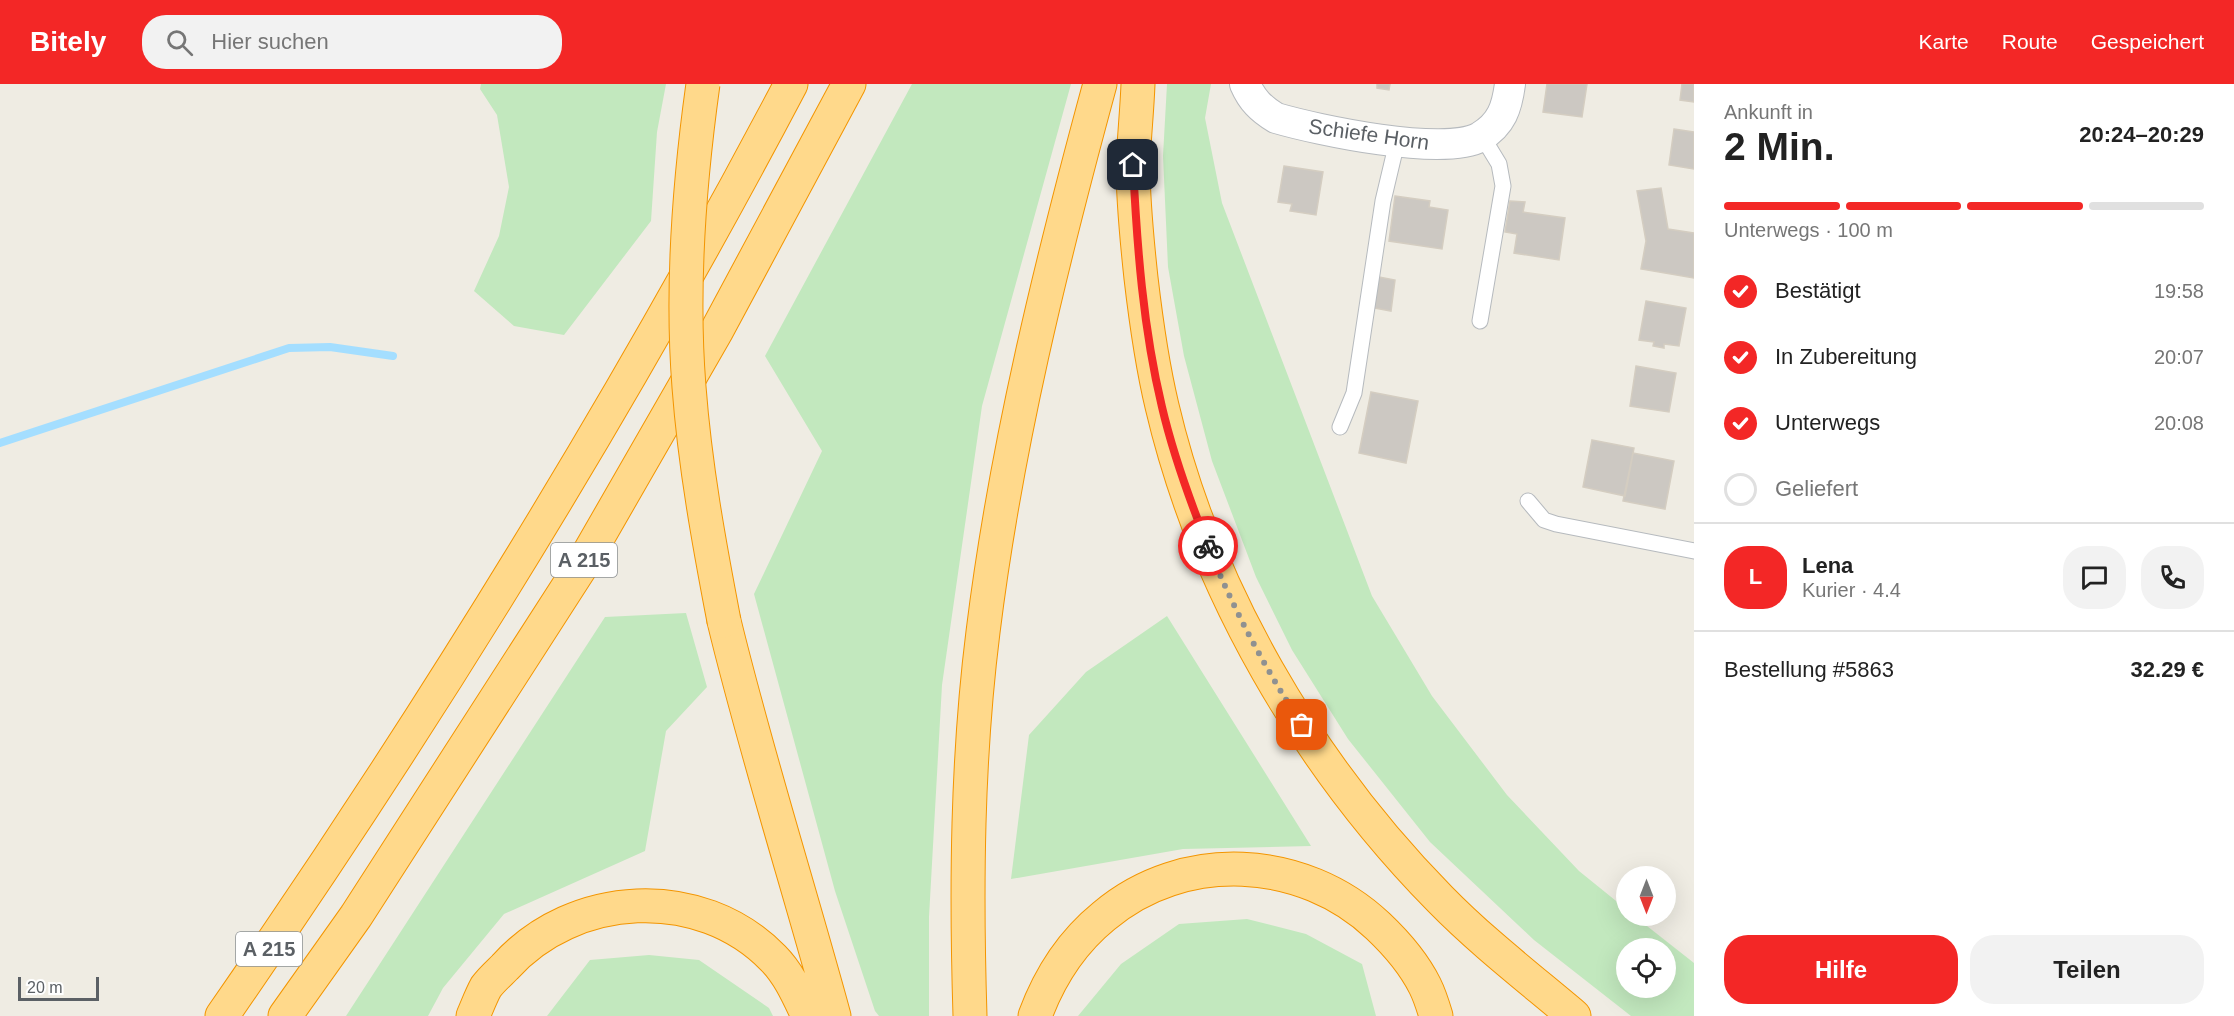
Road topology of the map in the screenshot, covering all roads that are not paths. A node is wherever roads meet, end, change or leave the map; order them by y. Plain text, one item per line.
1 (703, 84) edge
2 (791, 84) edge
3 (849, 84) edge
4 (1100, 84) edge
5 (1138, 84) edge
6 (1245, 84) edge
7 (1510, 84) edge
8 (1482, 136) junction
9 (1397, 142) junction
10 (1480, 321) dead end
11 (1340, 427) dead end
12 (1528, 501) dead end
13 (1694, 551) edge
14 (222, 1016) edge
15 (285, 1016) edge
16 (473, 1016) edge
17 (808, 1016) edge
18 (834, 1016) edge
19 (970, 1016) edge
20 (1035, 1016) edge
21 (1436, 1016) edge
22 (1574, 1016) edge

1 - 18 highway, bridge
2 - 14 highway, A 215
3 - 15 highway, A 215
4 - 19 highway
5 - 22 highway
6 - 9 street, Schiefe Horn
7 - 8 street
8 - 9 street, Schiefe Horn
8 - 10 lane
9 - 11 lane
12 - 13 lane
16 - 17 highway
20 - 21 highway

